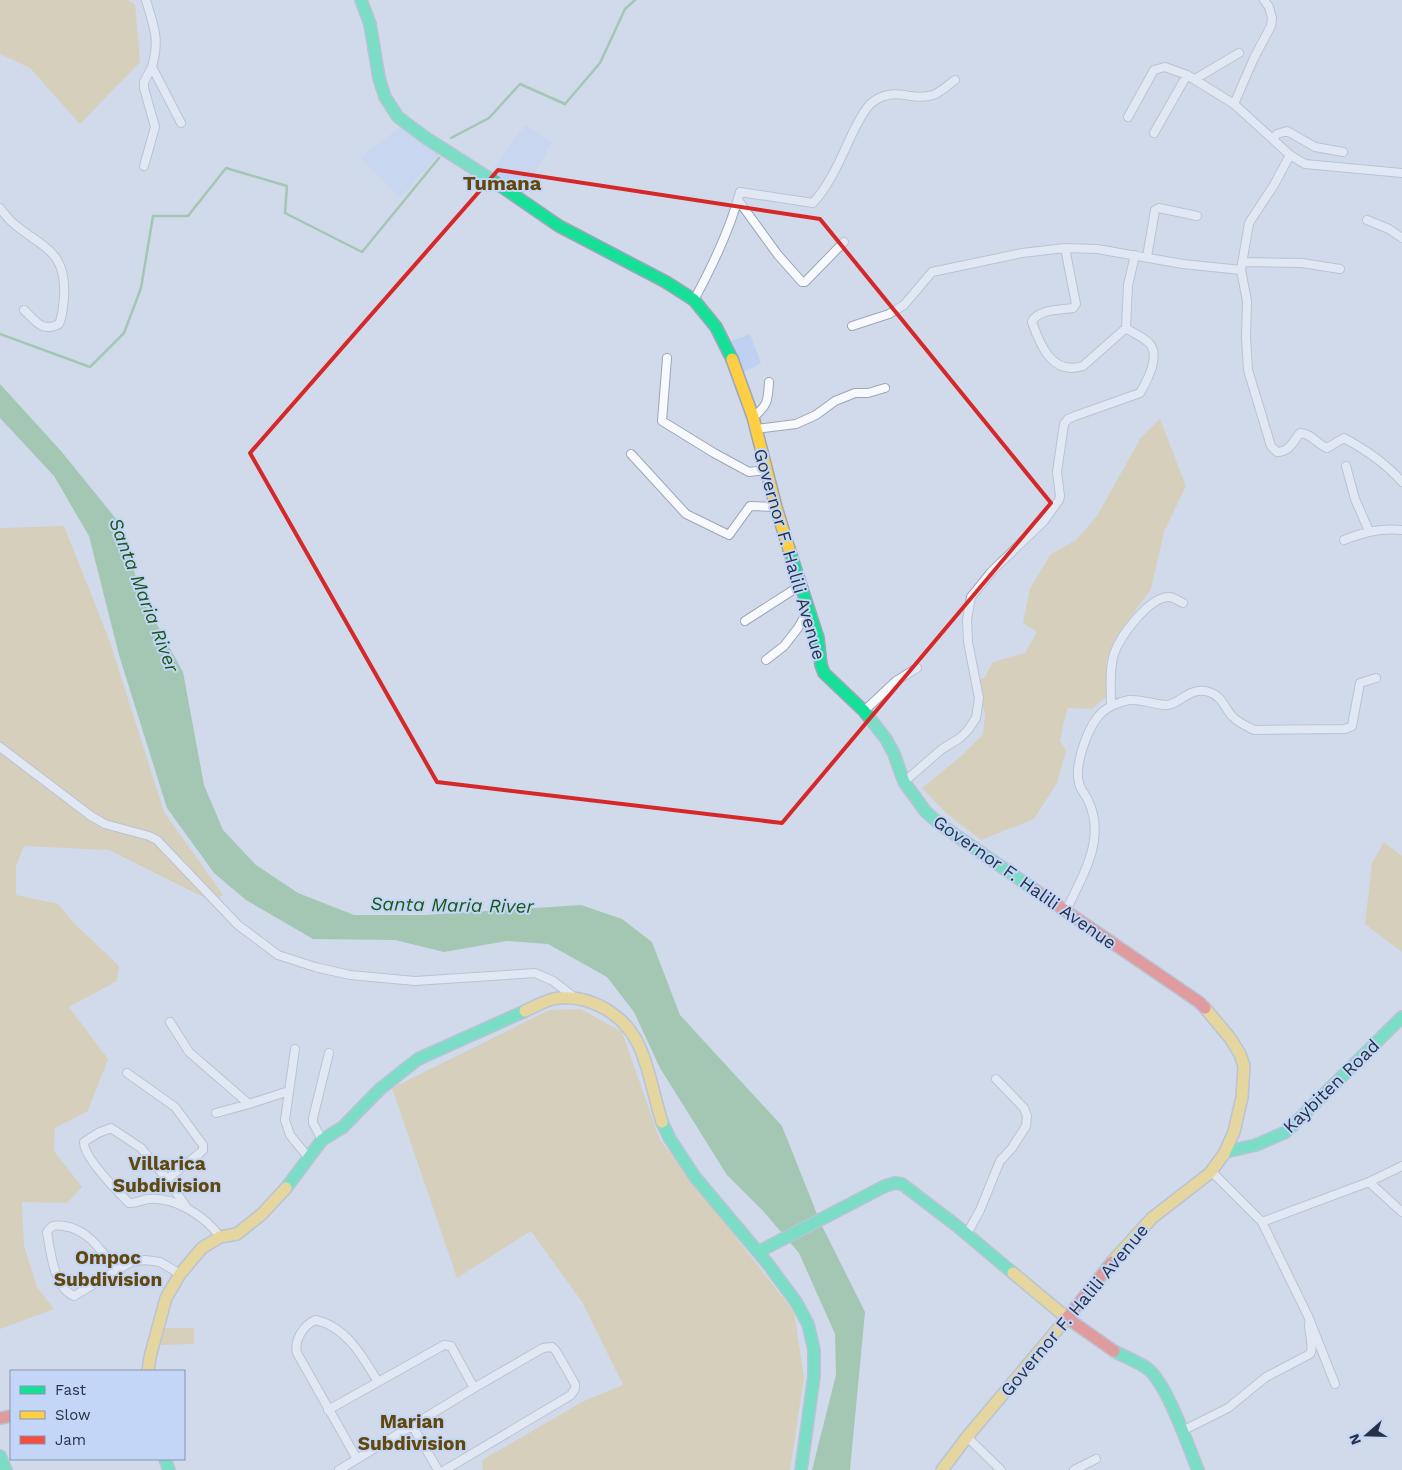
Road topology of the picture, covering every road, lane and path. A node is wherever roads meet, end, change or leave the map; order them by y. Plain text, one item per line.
1 (146, 0) edge
2 (361, 0) edge
3 (1264, 0) edge
4 (1239, 53) dead end
5 (152, 67) junction
6 (1187, 75) junction
7 (1195, 79) junction
8 (955, 80) dead end
9 (1234, 104) junction
10 (1128, 118) dead end
11 (181, 123) dead end
12 (1154, 133) dead end
13 (1273, 139) junction
14 (1343, 152) dead end
15 (1290, 155) junction
16 (144, 166) dead end
17 (1402, 173) edge
18 (738, 200) junction
19 (0, 208) edge
20 (1197, 216) dead end
21 (1367, 220) dead end
22 (1402, 238) edge
23 (844, 242) dead end
24 (1065, 248) junction
25 (1135, 254) junction
26 (1147, 257) junction
27 (1242, 266) junction
28 (1340, 269) dead end
29 (694, 300) junction
30 (24, 310) dead end
31 (852, 326) dead end
32 (1126, 328) junction
33 (667, 358) dead end
34 (769, 382) dead end
35 (885, 388) dead end
36 (753, 417) junction
37 (756, 429) junction
38 (631, 454) dead end
39 (1346, 466) dead end
40 (765, 470) junction
41 (1402, 482) edge
42 (776, 507) junction
43 (1402, 530) edge
44 (1369, 531) junction
45 (1344, 540) dead end
46 (801, 585) junction
47 (1183, 604) dead end
48 (809, 610) junction
49 (745, 622) dead end
50 (766, 660) dead end
51 (918, 668) dead end
52 (1376, 678) dead end
53 (1111, 706) junction
54 (864, 711) junction
55 (0, 747) edge
56 (904, 782) junction
57 (1066, 911) junction
58 (574, 998) junction
59 (1402, 1017) edge
60 (170, 1022) dead end
61 (295, 1049) dead end
62 (329, 1053) dead end
63 (127, 1073) dead end
64 (996, 1079) dead end
65 (289, 1091) junction
66 (249, 1104) junction
67 (216, 1113) dead end
68 (322, 1140) junction
69 (1225, 1152) junction
70 (308, 1158) junction
71 (1402, 1166) edge
72 (1212, 1172) junction
73 (167, 1179) junction
74 (1369, 1182) junction
75 (187, 1208) junction
76 (1402, 1212) edge
77 (1262, 1222) junction
78 (967, 1234) junction
79 (220, 1237) junction
80 (760, 1251) junction
81 (116, 1271) junction
82 (180, 1274) junction
83 (1067, 1318) junction
84 (1310, 1321) junction
85 (148, 1370) edge
86 (378, 1382) junction
87 (1334, 1384) dead end
88 (474, 1388) junction
89 (328, 1410) junction
90 (412, 1426) junction
91 (1182, 1431) junction
92 (967, 1436) junction
93 (0, 1456) edge
94 (357, 1458) junction
95 (1096, 1459) dead end
96 (6, 1470) edge
97 (339, 1470) edge
98 (438, 1470) edge
99 (445, 1470) edge
100 (800, 1470) edge
101 (942, 1470) edge
102 (1001, 1470) edge
103 (1074, 1470) edge
104 (1198, 1470) edge

1 - 5 street
2 - 29 main road, Governor F. Halili Avenue
3 - 9 street
4 - 7 street
5 - 11 street
5 - 16 street
6 - 7 street
6 - 10 street
6 - 12 street
7 - 9 street
8 - 18 street
9 - 13 street
13 - 14 street
13 - 15 street
15 - 17 street
15 - 27 street
18 - 23 street
18 - 29 street
19 - 30 street
20 - 26 street
21 - 22 street
24 - 25 street
24 - 31 street
24 - 32 street
25 - 26 street
25 - 32 street
26 - 27 street
27 - 28 street
27 - 41 street
29 - 36 main road, Governor F. Halili Avenue
32 - 56 street
33 - 40 street
34 - 36 street
35 - 37 street
36 - 37 main road, Governor F. Halili Avenue
37 - 40 main road, Governor F. Halili Avenue
38 - 42 street
39 - 44 street
40 - 42 main road, Governor F. Halili Avenue
42 - 46 main road, Governor F. Halili Avenue
43 - 44 street
44 - 45 street
46 - 48 main road, Governor F. Halili Avenue
46 - 49 street
47 - 53 street
48 - 50 street
48 - 54 main road, Governor F. Halili Avenue
51 - 54 street
52 - 53 street
53 - 57 street
54 - 56 main road, Governor F. Halili Avenue
55 - 58 street
56 - 57 main road, Governor F. Halili Avenue
57 - 69 main road, Governor F. Halili Avenue
58 - 68 main road
58 - 80 main road
59 - 69 main road, Kaybiten Road
60 - 66 street
61 - 65 street
62 - 68 street
63 - 73 street
64 - 78 street
65 - 66 street
65 - 70 street
66 - 67 street
68 - 70 main road
69 - 72 main road, Governor F. Halili Avenue
70 - 79 main road
71 - 74 street
72 - 77 street
72 - 83 main road, Governor F. Halili Avenue
73 - 75 street
73 - 75 street
74 - 76 street
74 - 77 street
75 - 79 street
77 - 84 street
78 - 80 main road
78 - 83 main road
79 - 82 main road
80 - 100 main road
81 - 81 street
81 - 82 street
82 - 85 main road
83 - 91 main road
83 - 92 main road, Governor F. Halili Avenue
84 - 87 street
84 - 91 street
86 - 88 street
86 - 89 street
86 - 89 street
88 - 90 street
88 - 99 street
89 - 94 street
90 - 94 street
90 - 98 street
91 - 104 main road
92 - 101 main road, Governor F. Halili Avenue
92 - 102 street
93 - 96 main road
94 - 97 street
95 - 103 street

